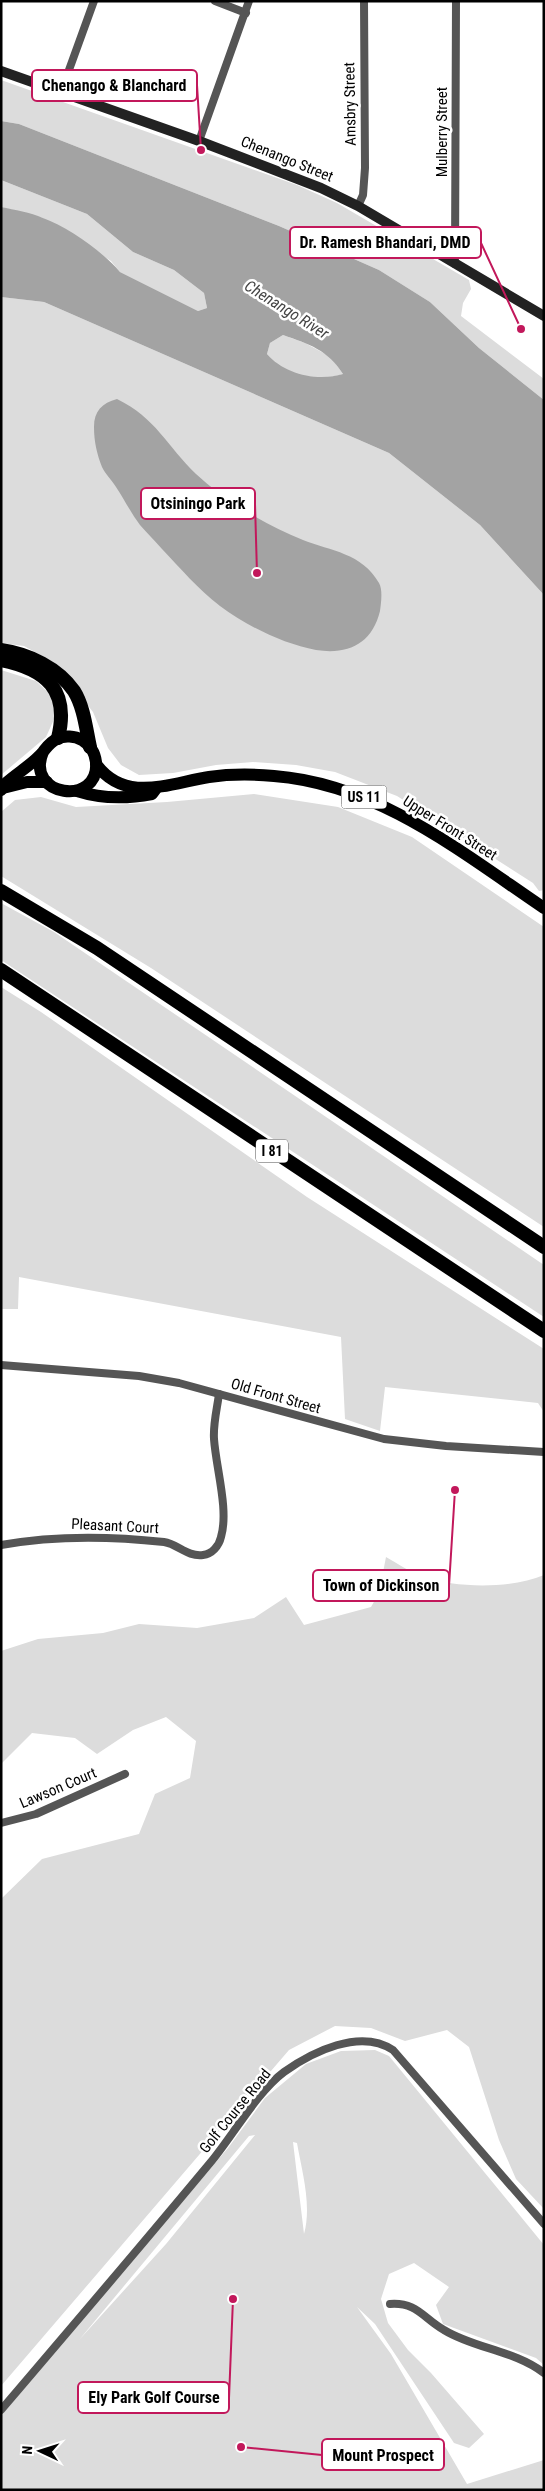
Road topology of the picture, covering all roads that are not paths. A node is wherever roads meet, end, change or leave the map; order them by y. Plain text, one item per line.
1 (94, 1) edge
2 (215, 1) edge
3 (249, 1) edge
4 (364, 1) edge
5 (456, 1) edge
6 (246, 13) junction
7 (1, 71) edge
8 (61, 92) junction
9 (199, 141) junction
10 (358, 206) junction
11 (455, 264) junction
12 (544, 316) edge
13 (1, 650) edge
14 (1, 660) edge
15 (58, 738) junction
16 (90, 747) junction
17 (43, 752) junction
18 (96, 764) junction
19 (47, 782) junction
20 (2, 789) edge
21 (156, 789) junction
22 (77, 790) junction
23 (1, 891) edge
24 (544, 908) edge
25 (1, 970) edge
26 (544, 1247) edge
27 (544, 1331) edge
28 (1, 1365) edge
29 (220, 1394) junction
30 (544, 1452) edge
31 (1, 1545) edge
32 (125, 1774) dead end
33 (1, 1823) edge
34 (544, 2224) edge
35 (390, 2304) dead end
36 (544, 2372) edge
37 (1, 2410) edge

1 - 8 street
2 - 6 street
3 - 6 street
4 - 10 street, Amsbry Street
5 - 11 street, Mulberry Street
6 - 9 street
7 - 8 street, Chenango Street
8 - 9 street, Chenango Street
9 - 10 street, Chenango Street
10 - 11 street, Chenango Street
11 - 12 street, Chenango Street
13 - 16 highway
14 - 15 highway
15 - 16 main road
15 - 17 main road, Upper Front Street / US 11
16 - 18 main road
17 - 19 main road
17 - 20 main road, Upper Front Street / US 11
18 - 21 main road, Upper Front Street / US 11
18 - 22 main road
19 - 20 main road, Upper Front Street / US 11
19 - 22 main road, Upper Front Street / US 11
21 - 22 main road, Upper Front Street / US 11
21 - 24 main road, Upper Front Street / US 11
23 - 26 highway
25 - 27 highway, I 81
28 - 29 street, Old Front Street
29 - 30 street, Old Front Street
29 - 31 street, Pleasant Court
32 - 33 street, Lawson Court
34 - 37 street, Golf Course Road
35 - 36 street

